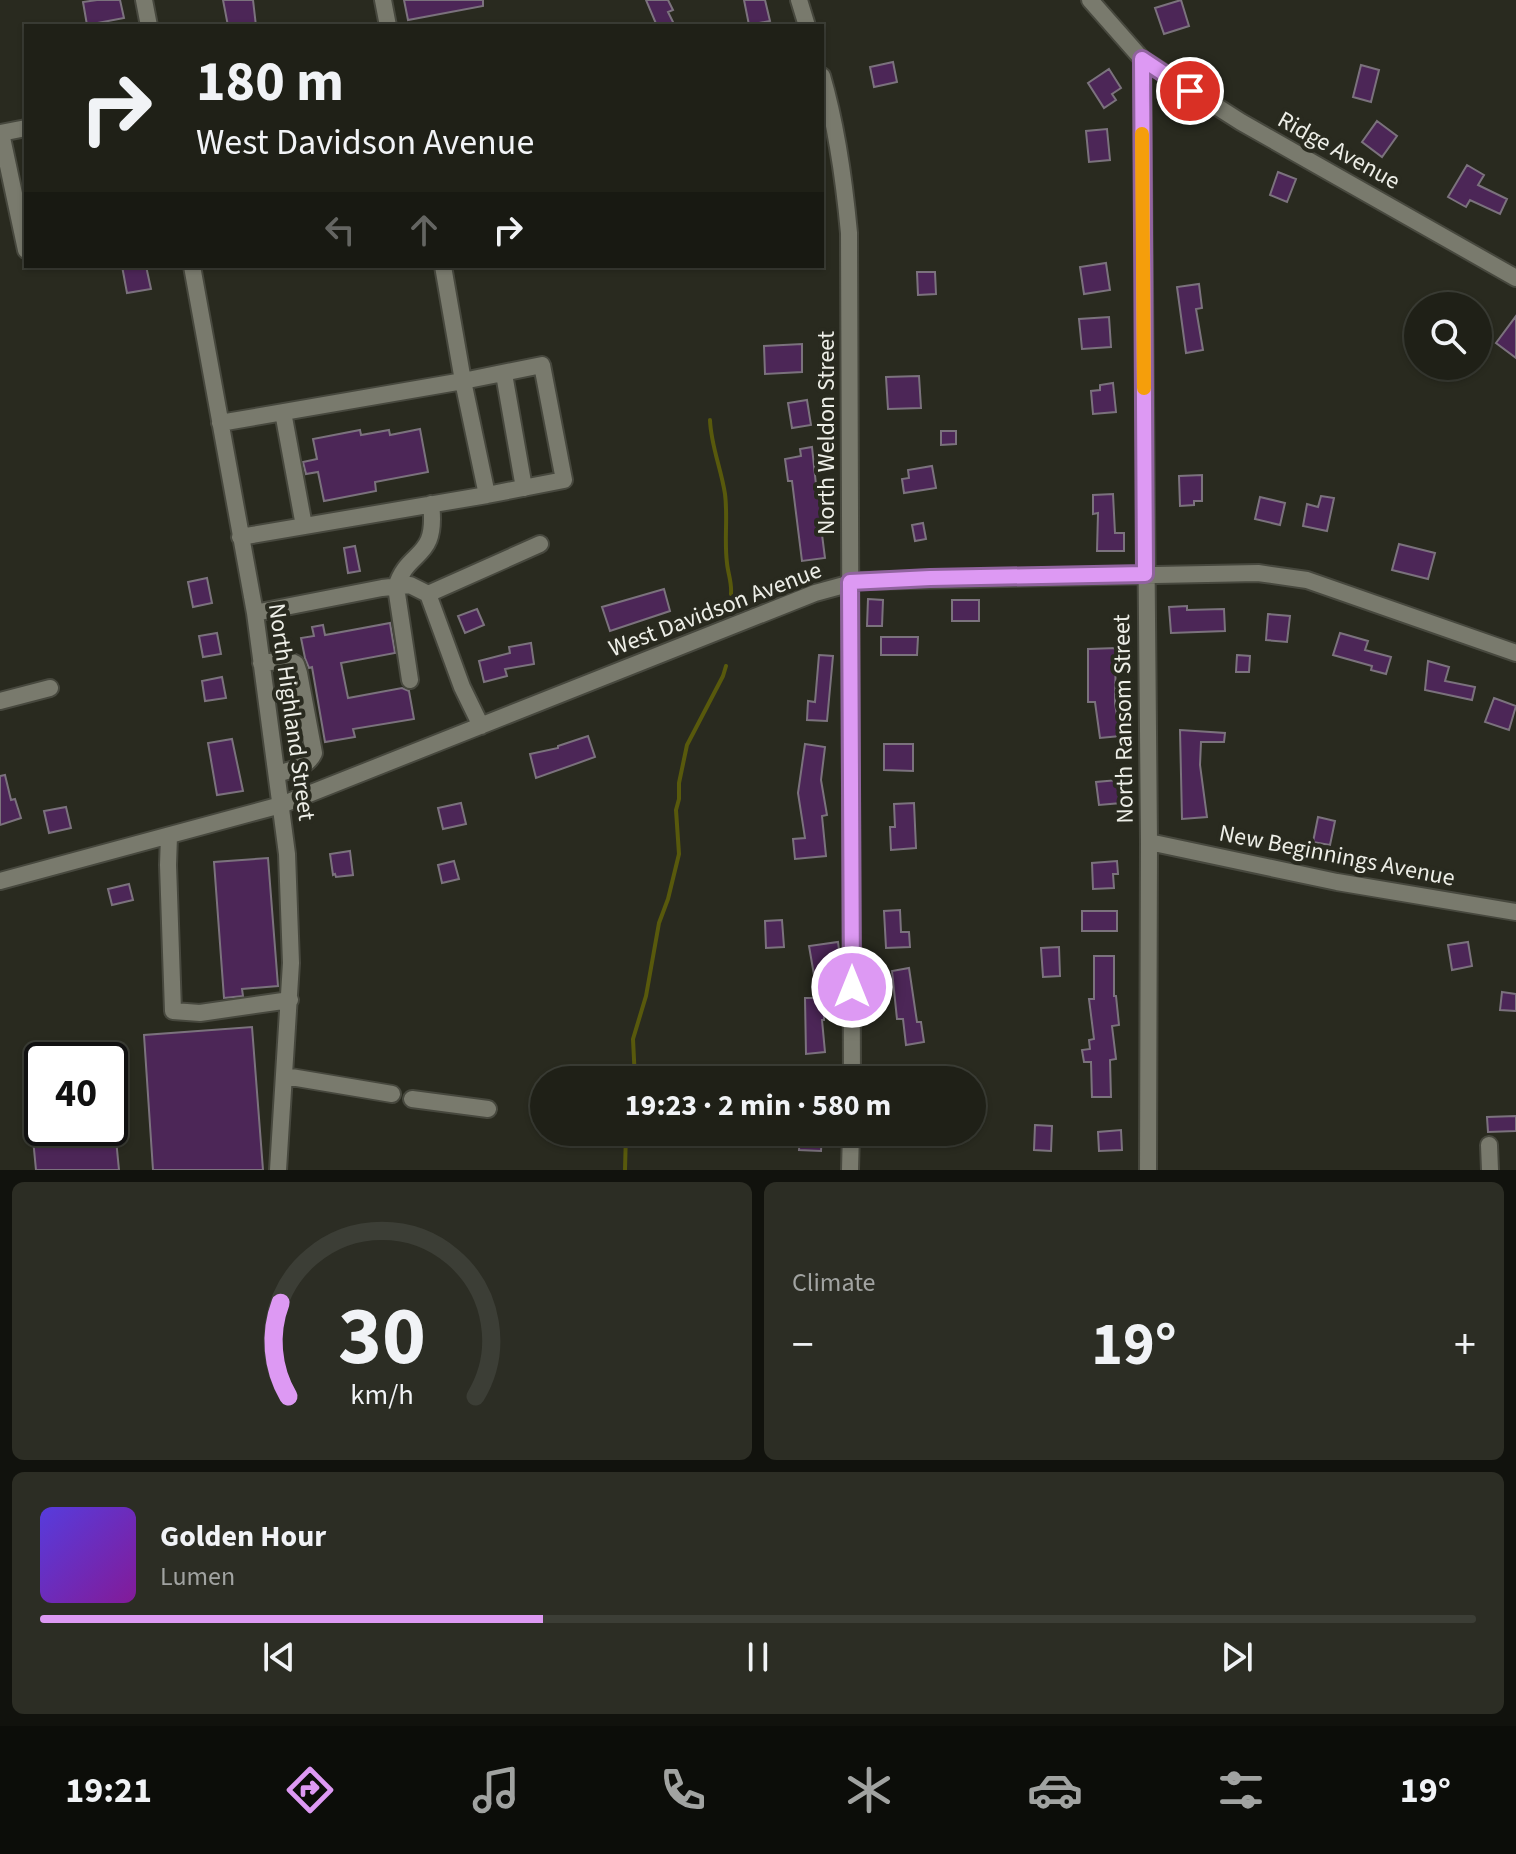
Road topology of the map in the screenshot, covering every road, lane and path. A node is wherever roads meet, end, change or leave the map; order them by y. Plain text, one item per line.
1 (144, 0) edge
2 (383, 0) edge
3 (799, 0) edge
4 (1090, 0) edge
5 (149, 24) edge
6 (388, 24) edge
7 (806, 24) edge
8 (1142, 59) junction
9 (824, 83) edge
10 (24, 128) edge
11 (24, 241) edge
12 (192, 268) edge
13 (443, 268) edge
14 (1516, 278) edge
15 (504, 374) junction
16 (463, 381) junction
17 (283, 412) junction
18 (220, 423) junction
19 (524, 488) junction
20 (487, 495) junction
21 (431, 504) junction
22 (304, 526) junction
23 (240, 537) junction
24 (540, 544) dead end
25 (1145, 574) junction
26 (850, 582) junction
27 (396, 587) junction
28 (428, 594) junction
29 (255, 613) junction
30 (1516, 653) edge
31 (261, 663) junction
32 (410, 680) dead end
33 (50, 688) dead end
34 (0, 701) edge
35 (481, 726) junction
36 (277, 774) junction
37 (281, 805) junction
38 (169, 836) junction
39 (1149, 842) junction
40 (0, 881) edge
41 (1516, 912) edge
42 (290, 1000) junction
43 (852, 1066) edge
44 (285, 1076) junction
45 (392, 1094) dead end
46 (412, 1099) dead end
47 (488, 1109) dead end
48 (1489, 1145) dead end
49 (851, 1146) edge
50 (278, 1170) edge
51 (850, 1170) edge
52 (1148, 1170) edge
53 (1490, 1170) edge

1 - 5 street
2 - 6 street
3 - 7 street
4 - 8 street
8 - 14 street, Ridge Avenue
8 - 25 street, North Ransom Street
9 - 26 street, North Weldon Street
10 - 11 street
12 - 18 street, North Highland Street
13 - 16 street
15 - 16 street
15 - 19 street
15 - 19 street
16 - 17 street
16 - 20 street
17 - 18 street
17 - 22 street
18 - 23 street, North Highland Street
19 - 20 street
20 - 21 street
21 - 22 street
21 - 27 street
22 - 23 street
23 - 29 street, North Highland Street
24 - 28 street
25 - 26 street, West Davidson Avenue
25 - 30 street, West Davidson Avenue
25 - 39 street, North Ransom Street
26 - 35 street, West Davidson Avenue
26 - 43 street, North Weldon Street
27 - 28 street
27 - 29 street
27 - 32 street
28 - 35 street
29 - 31 street, North Highland Street
31 - 36 street, North Highland Street
31 - 36 street
33 - 34 street
35 - 37 street, West Davidson Avenue
36 - 37 street, North Highland Street
37 - 38 street, West Davidson Avenue
37 - 42 street, North Highland Street
38 - 40 street, West Davidson Avenue
38 - 42 street
39 - 41 street, New Beginnings Avenue
39 - 52 street, North Ransom Street
42 - 44 street, North Highland Street
44 - 45 street
44 - 50 street, North Highland Street
46 - 47 street
48 - 53 street
49 - 51 street

